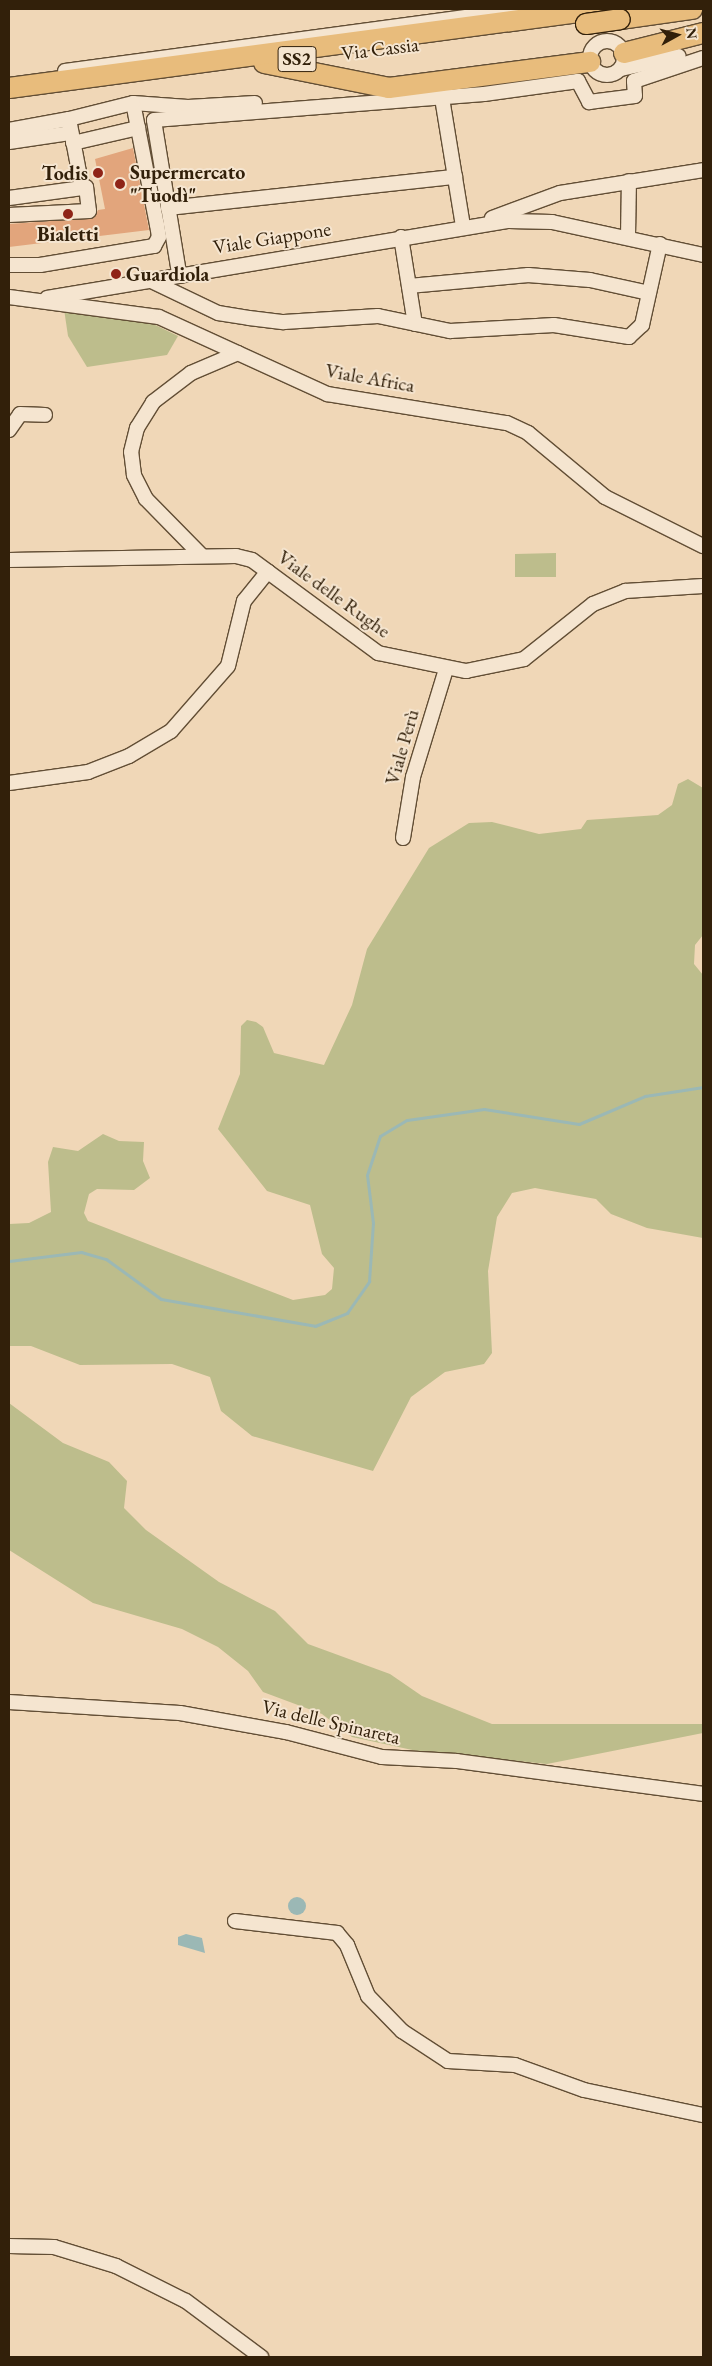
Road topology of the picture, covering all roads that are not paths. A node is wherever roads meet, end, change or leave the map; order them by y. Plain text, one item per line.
1 (491, 9) edge
2 (525, 9) edge
3 (692, 9) edge
4 (594, 13) edge
5 (470, 17) junction
6 (703, 33) edge
7 (606, 41) junction
8 (703, 50) edge
9 (703, 58) edge
10 (622, 61) junction
11 (264, 63) junction
12 (592, 65) junction
13 (9, 79) edge
14 (9, 88) edge
15 (442, 98) junction
16 (9, 100) edge
17 (133, 103) junction
18 (138, 128) junction
19 (9, 130) edge
20 (71, 132) junction
21 (9, 142) edge
22 (703, 170) edge
23 (455, 176) junction
24 (628, 181) junction
25 (82, 188) junction
26 (9, 198) edge
27 (168, 208) junction
28 (9, 215) edge
29 (480, 224) junction
30 (463, 226) junction
31 (628, 236) junction
32 (401, 237) junction
33 (660, 244) junction
34 (703, 255) edge
35 (9, 265) edge
36 (179, 273) junction
37 (145, 278) junction
38 (409, 286) junction
39 (649, 292) junction
40 (9, 297) edge
41 (41, 300) junction
42 (415, 324) junction
43 (238, 353) junction
44 (45, 415) dead end
45 (9, 430) edge
46 (703, 546) edge
47 (202, 556) junction
48 (9, 560) edge
49 (268, 571) junction
50 (703, 586) edge
51 (446, 669) junction
52 (9, 783) edge
53 (403, 838) dead end
54 (9, 1702) edge
55 (703, 1794) edge
56 (235, 1921) dead end
57 (703, 2115) edge
58 (9, 2246) edge
59 (261, 2357) edge

1 - 5 street
2 - 5 street
3 - 4 highway, Via Cassia / SS2, bridge
4 - 7 street
4 - 11 highway, Via Cassia / SS2
4 - 14 highway, Via Cassia / SS2
5 - 13 street
6 - 10 highway
7 - 10 street
7 - 12 street
8 - 10 street
9 - 15 street
10 - 12 street
11 - 12 highway
11 - 16 highway, Via Cassia / SS2
12 - 17 street
15 - 23 street
15 - 27 street
17 - 18 street
17 - 20 street
18 - 20 street
18 - 35 street
19 - 20 street
20 - 21 street
20 - 25 street
22 - 24 street, Viale Giappone
23 - 27 street
23 - 30 street
24 - 29 street, Viale Giappone
24 - 31 street
25 - 26 street
25 - 28 street
27 - 36 street
29 - 30 street, Viale Giappone
29 - 31 street, Viale Giappone
30 - 32 street, Viale Giappone
31 - 33 street, Viale Giappone
32 - 36 street, Viale Giappone
32 - 38 street
33 - 34 street, Viale Giappone
33 - 39 street
36 - 37 street, Viale Giappone
37 - 41 street, Viale Giappone
37 - 42 street
38 - 39 street
38 - 42 street
39 - 42 street
40 - 41 street, Viale Africa
41 - 43 street, Viale Africa
43 - 46 street, Viale Africa
43 - 47 street
44 - 45 street
47 - 48 street, Viale delle Rughe
47 - 49 street, Viale delle Rughe
49 - 51 street, Viale delle Rughe
49 - 52 street
50 - 51 street, Viale delle Rughe
51 - 53 street, Viale Perù
54 - 55 street, Via delle Spinareta
56 - 57 street
58 - 59 street

